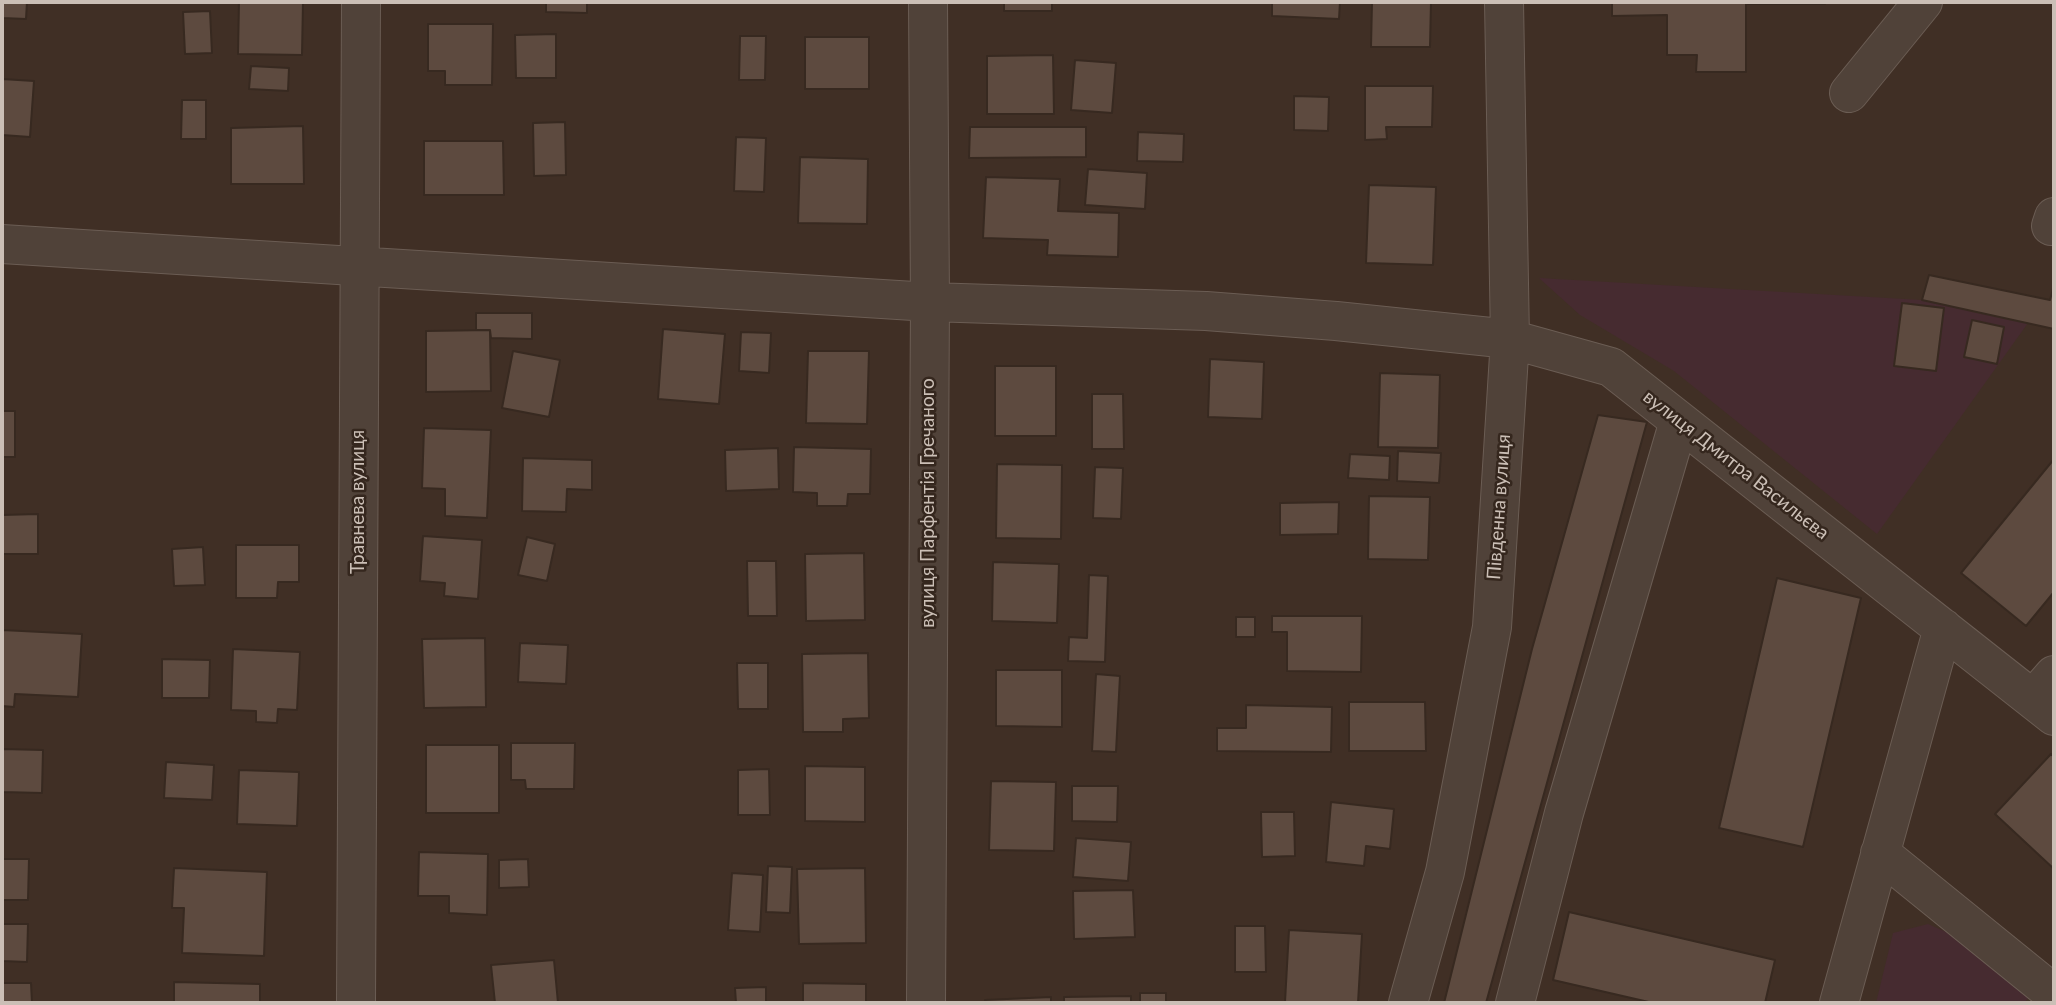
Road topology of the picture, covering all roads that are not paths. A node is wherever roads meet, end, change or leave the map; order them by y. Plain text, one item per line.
1 (361, 2) edge
2 (928, 2) edge
3 (1504, 2) edge
4 (1923, 2) edge
5 (1849, 93) dead end
6 (2, 244) edge
7 (359, 268) junction
8 (930, 302) junction
9 (1510, 339) junction
10 (1679, 421) junction
11 (1943, 628) junction
12 (2047, 696) edge
13 (1880, 853) junction
14 (2054, 995) edge
15 (356, 1003) edge
16 (926, 1003) edge
17 (1408, 1003) edge
18 (1516, 1003) edge
19 (1839, 1003) edge

1 - 7 street, Травнева вулиця
2 - 8 street, вулиця Парфентія Гречаного
3 - 9 street, Південна вулиця
4 - 5 street
6 - 7 street, вулиця Дмитра Васильєва
7 - 8 street, вулиця Дмитра Васильєва
7 - 15 street, Травнева вулиця
8 - 9 street, вулиця Дмитра Васильєва
8 - 16 street, вулиця Парфентія Гречаного
9 - 10 street, вулиця Дмитра Васильєва
9 - 17 street, Південна вулиця
10 - 11 street, вулиця Дмитра Васильєва
10 - 18 street
11 - 12 street, вулиця Дмитра Васильєва
11 - 13 street
13 - 14 street
13 - 19 street

